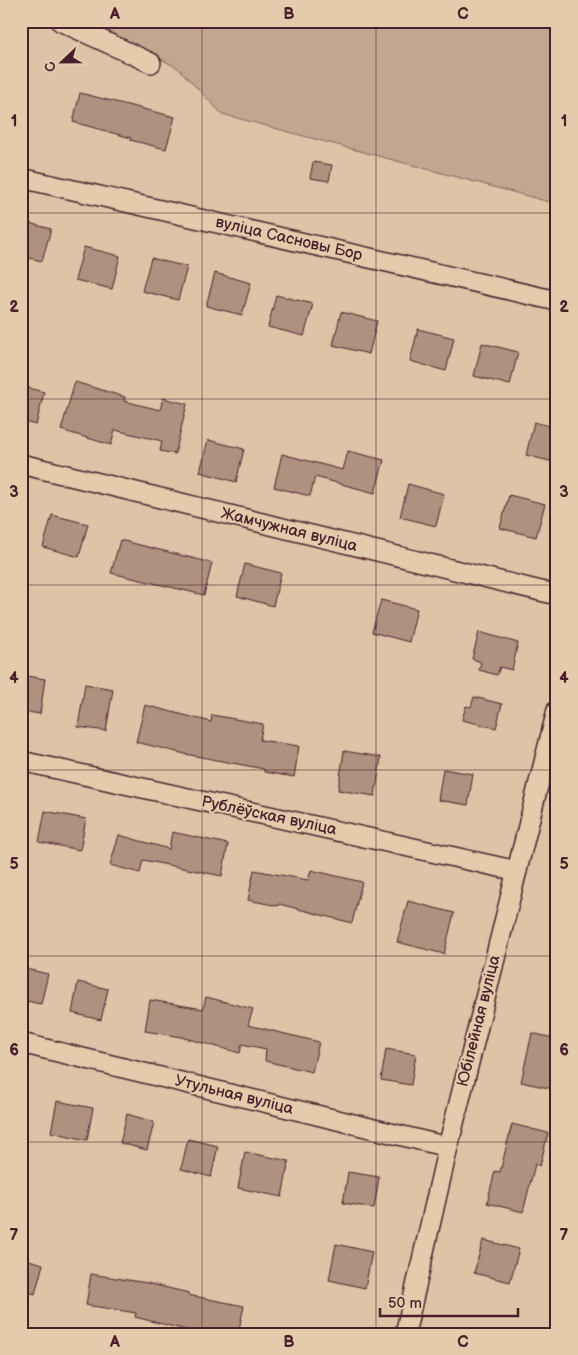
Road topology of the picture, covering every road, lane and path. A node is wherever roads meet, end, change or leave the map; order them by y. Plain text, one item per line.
1 (60, 21) edge
2 (151, 63) dead end
3 (21, 178) edge
4 (557, 301) edge
5 (21, 464) edge
6 (557, 595) edge
7 (557, 710) edge
8 (21, 761) edge
9 (517, 871) junction
10 (21, 1043) edge
11 (448, 1147) junction
12 (405, 1334) edge

1 - 2 street
3 - 4 street, вуліца Сасновы Бор
5 - 6 street, Жамчужная вуліца
7 - 9 street, Юбілейная вуліца
8 - 9 street, Рублёўская вуліца
9 - 11 street, Юбілейная вуліца
10 - 11 street, Утульная вуліца
11 - 12 street, Юбілейная вуліца

